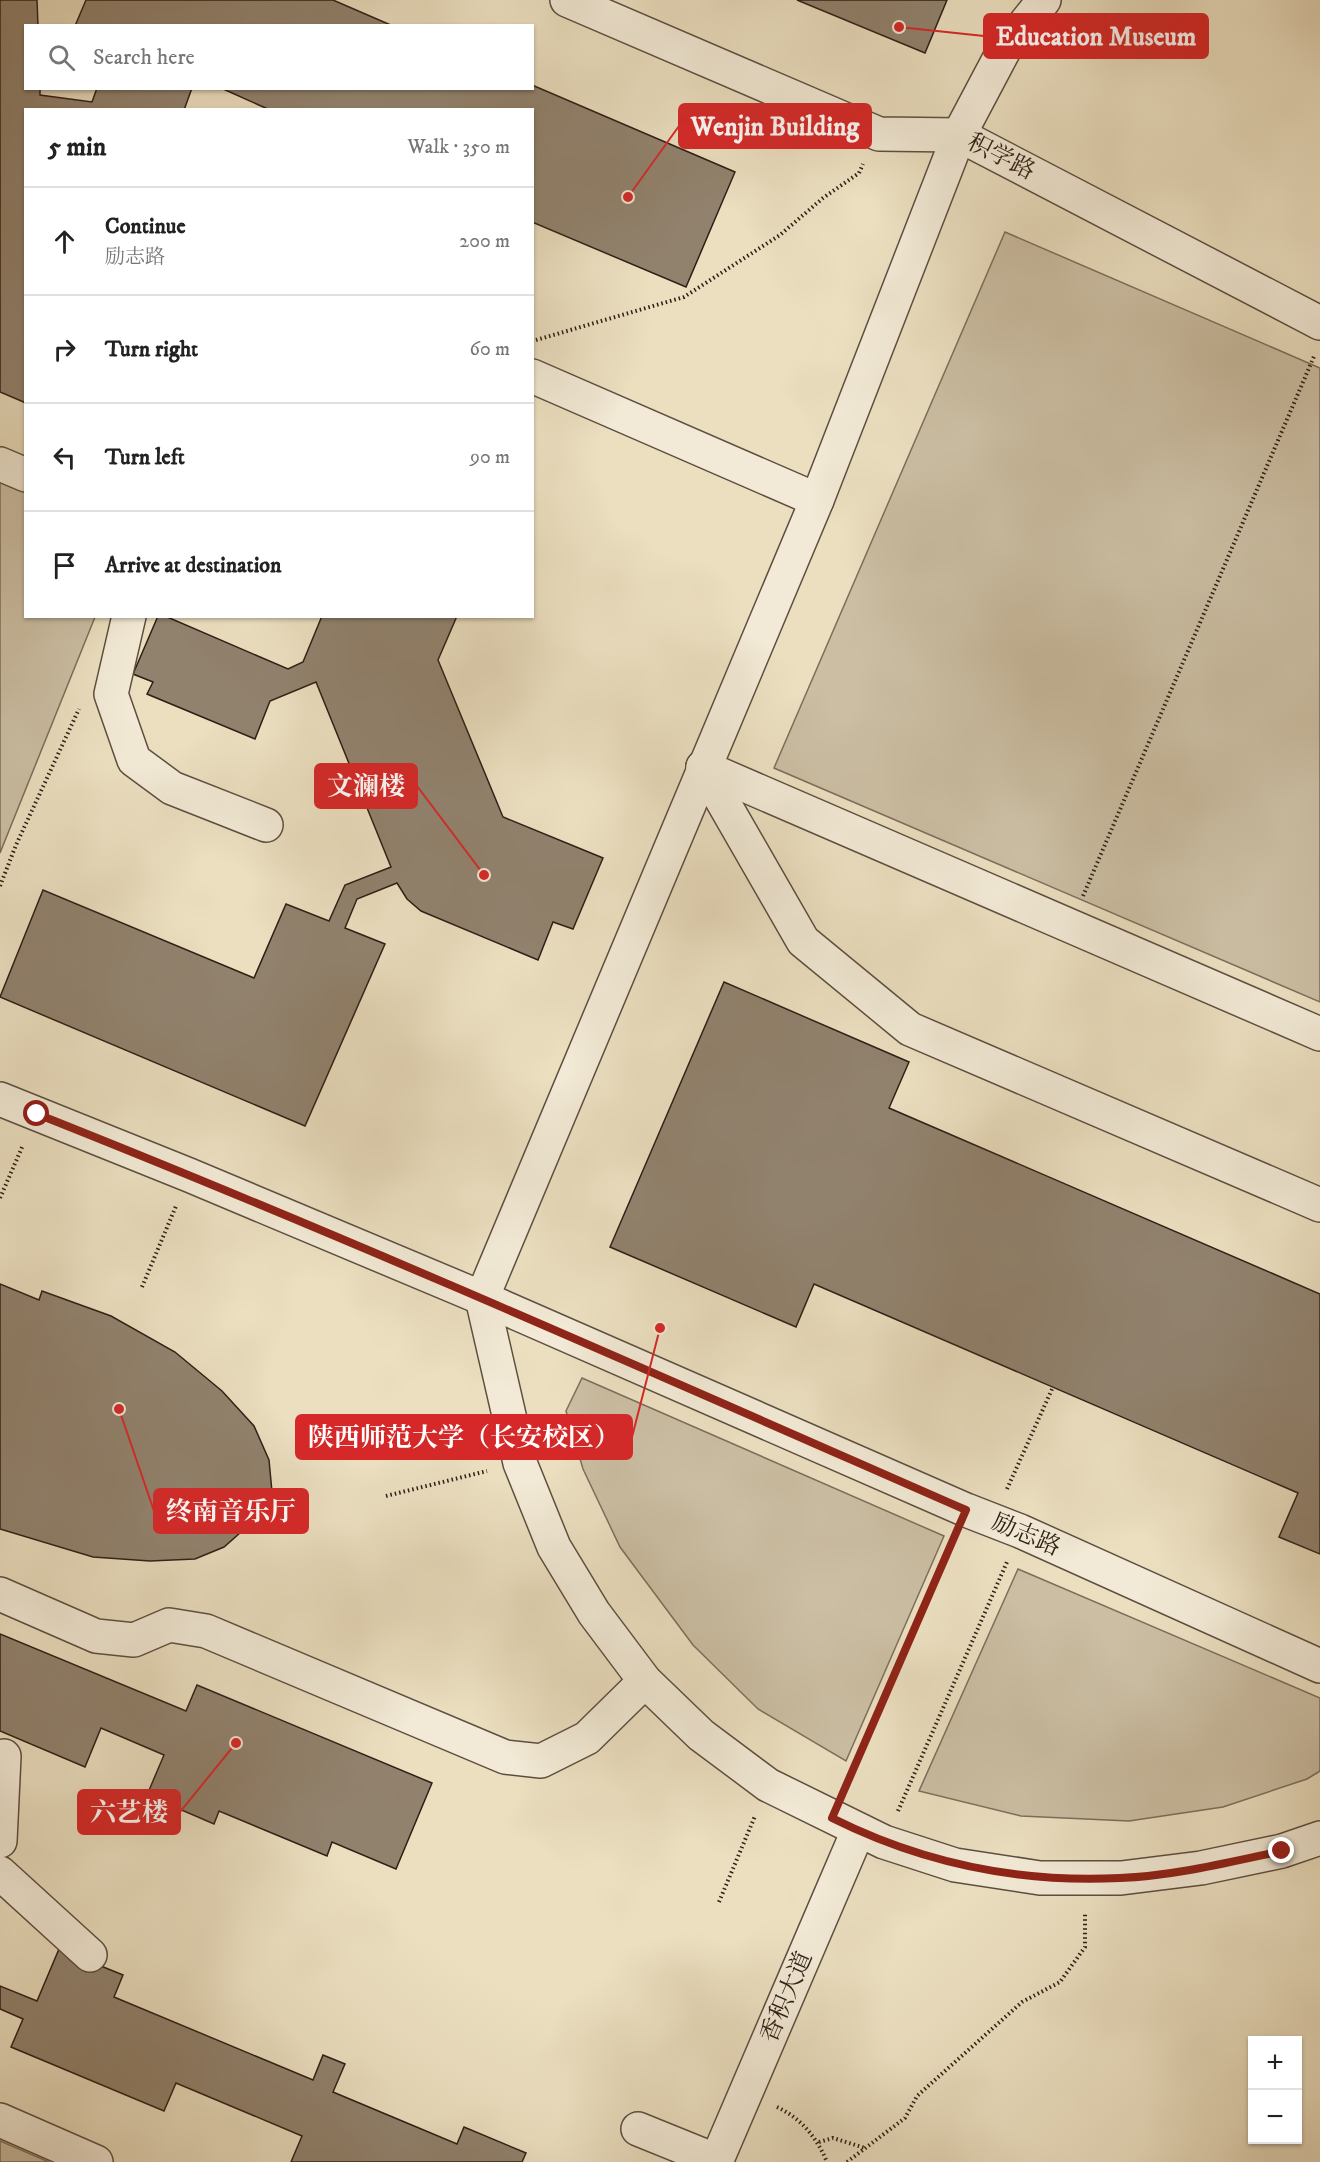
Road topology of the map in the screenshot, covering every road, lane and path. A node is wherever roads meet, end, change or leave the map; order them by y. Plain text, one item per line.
1 (567, 0) edge
2 (1044, 0) edge
3 (879, 134) junction
4 (959, 135) junction
5 (1320, 323) edge
6 (534, 340) edge
7 (1320, 342) edge
8 (534, 377) edge
9 (0, 464) edge
10 (24, 474) edge
11 (817, 500) junction
12 (129, 618) edge
13 (114, 678) junction
14 (703, 767) junction
15 (267, 825) dead end
16 (0, 886) edge
17 (1070, 927) junction
18 (1320, 1034) edge
19 (0, 1099) edge
20 (17, 1159) dead end
21 (0, 1198) edge
22 (1320, 1205) edge
23 (168, 1225) dead end
24 (142, 1287) dead end
25 (482, 1298) junction
26 (1053, 1387) dead end
27 (464, 1477) dead end
28 (386, 1496) dead end
29 (993, 1520) junction
30 (0, 1594) edge
31 (1320, 1666) edge
32 (645, 1681) junction
33 (4, 1756) dead end
34 (858, 1830) junction
35 (746, 1838) dead end
36 (1320, 1838) edge
37 (0, 1841) edge
38 (0, 1873) edge
39 (1085, 1879) junction
40 (718, 1902) dead end
41 (90, 1954) dead end
42 (746, 2092) junction
43 (0, 2120) edge
44 (638, 2129) dead end
45 (819, 2142) junction
46 (866, 2148) junction
47 (716, 2161) edge
48 (96, 2162) edge
49 (827, 2162) edge
50 (847, 2162) edge

1 - 3 street, 积学路
2 - 4 street
3 - 4 street, 积学路
3 - 6 path
4 - 5 street, 积学路
4 - 11 street
7 - 17 path
8 - 11 street
9 - 10 street
11 - 14 street
12 - 13 street
13 - 15 street
13 - 16 path
14 - 17 street
14 - 22 street
14 - 25 street
17 - 18 street
19 - 25 street, 励志路
20 - 21 path
23 - 24 path
25 - 29 street, 励志路
25 - 32 street
26 - 29 path
27 - 28 path
29 - 31 street, 励志路
29 - 34 path
29 - 34 path
30 - 32 street
32 - 34 street
33 - 37 street
34 - 39 street
34 - 42 street, 香积大道
35 - 40 path
36 - 39 street
38 - 41 street
39 - 46 path
42 - 45 path
42 - 47 street, 香积大道
43 - 48 street
44 - 47 street
45 - 46 path
45 - 49 path
46 - 50 path

